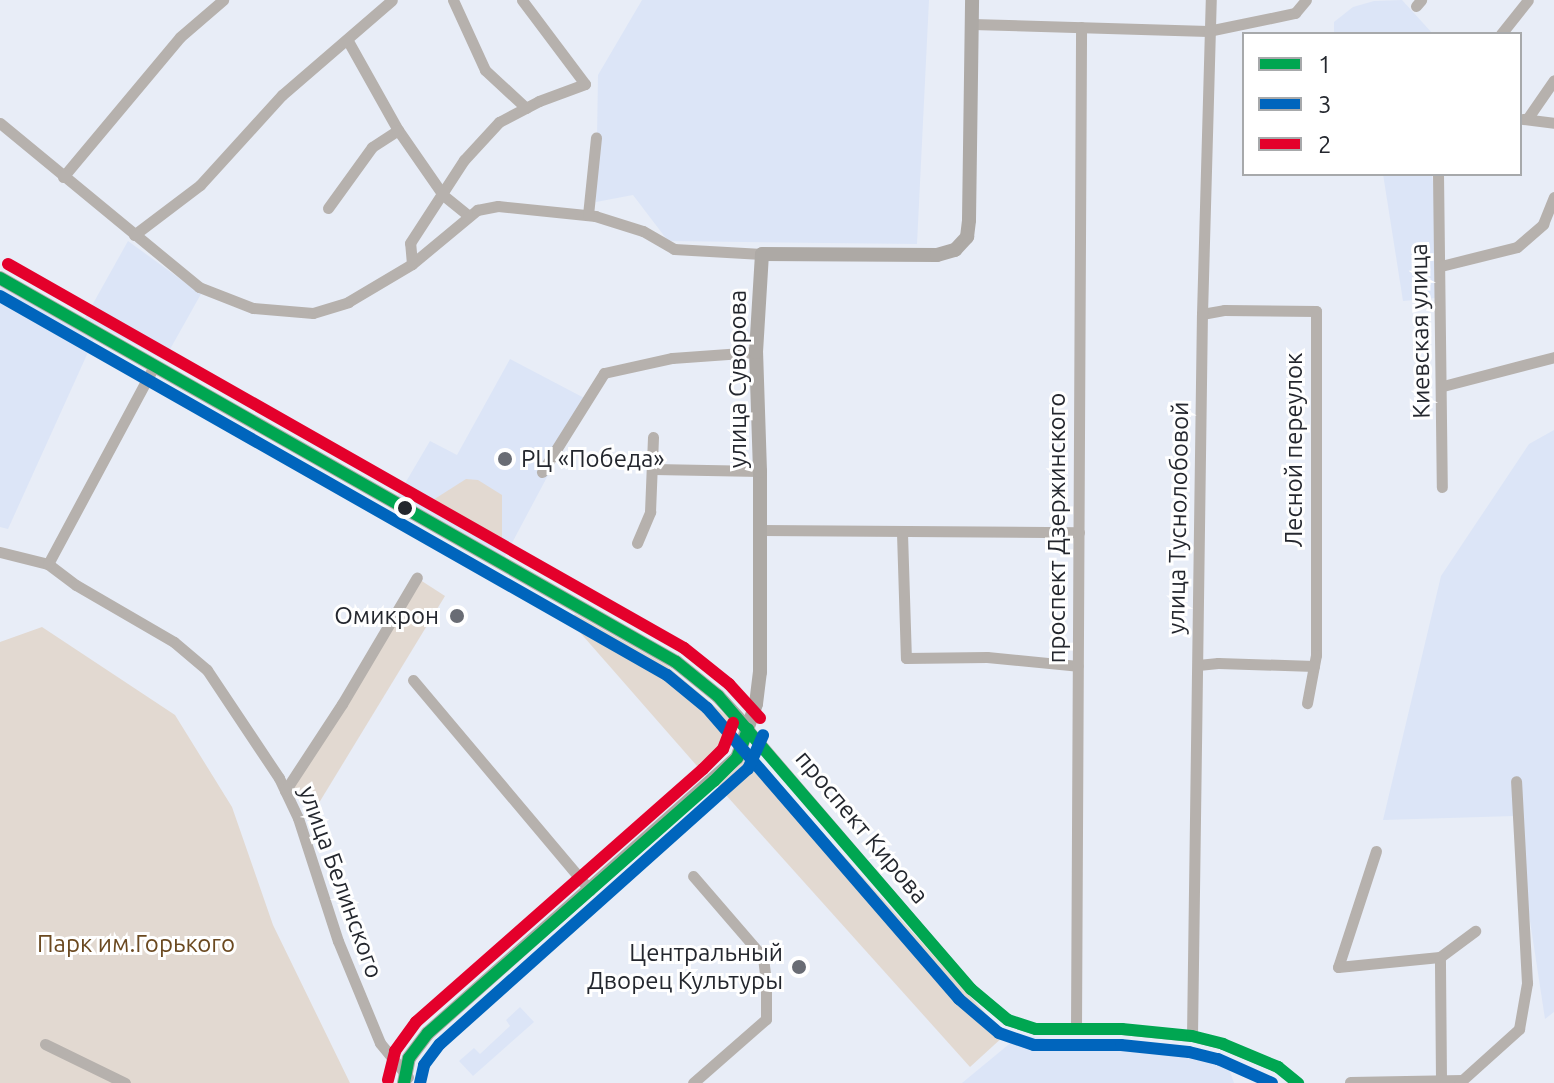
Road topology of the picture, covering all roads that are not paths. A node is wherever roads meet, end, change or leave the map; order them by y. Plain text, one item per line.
1 (223, 0) edge
2 (392, 0) edge
3 (453, 0) edge
4 (522, 0) edge
5 (972, 0) edge
6 (1211, 0) edge
7 (1306, 0) edge
8 (1528, 0) edge
9 (972, 24) junction
10 (1081, 27) junction
11 (1208, 31) junction
12 (1503, 32) edge
13 (348, 41) junction
14 (1554, 80) edge
15 (526, 108) junction
16 (1524, 119) edge
17 (0, 123) edge
18 (1554, 123) edge
19 (398, 130) junction
20 (596, 137) dead end
21 (1438, 176) edge
22 (63, 177) junction
23 (443, 195) junction
24 (1554, 197) edge
25 (328, 208) dead end
26 (588, 215) junction
27 (469, 216) junction
28 (134, 235) junction
29 (762, 254) junction
30 (412, 264) junction
31 (1441, 266) junction
32 (0, 278) edge
33 (1202, 314) junction
34 (756, 352) junction
35 (1554, 357) edge
36 (154, 366) junction
37 (1443, 386) junction
38 (653, 437) dead end
39 (654, 469) junction
40 (760, 471) junction
41 (542, 472) dead end
42 (1442, 487) dead end
43 (758, 530) junction
44 (1079, 532) junction
45 (902, 533) junction
46 (637, 543) dead end
47 (0, 552) edge
48 (48, 564) junction
49 (417, 577) dead end
50 (1198, 665) junction
51 (1078, 666) junction
52 (1314, 666) junction
53 (413, 680) dead end
54 (1307, 703) dead end
55 (748, 729) junction
56 (1516, 781) dead end
57 (285, 791) junction
58 (1376, 851) dead end
59 (693, 876) dead end
60 (590, 890) junction
61 (1475, 931) dead end
62 (1440, 957) junction
63 (1076, 1029) junction
64 (1192, 1036) junction
65 (45, 1044) dead end
66 (406, 1079) edge
67 (1441, 1080) junction
68 (1460, 1081) edge
69 (1350, 1082) edge
70 (125, 1083) edge
71 (693, 1083) edge
72 (1298, 1083) edge

1 - 22 street
2 - 13 street
3 - 15 street
4 - 15 street
5 - 9 main road
6 - 11 street, улица Туснолобовой
7 - 11 street
8 - 12 street
9 - 10 street
9 - 29 main road
10 - 11 street
10 - 44 street, проспект Дзержинского
11 - 33 street, улица Туснолобовой
13 - 19 street
13 - 28 street
14 - 16 street
15 - 23 street
16 - 18 street
17 - 22 street
19 - 23 street
19 - 25 street
20 - 26 street
21 - 31 street, Киевская улица
22 - 28 street
23 - 27 street
23 - 30 street
24 - 31 street
26 - 27 street
26 - 29 street
27 - 30 street
28 - 30 street
29 - 34 main road, улица Суворова
31 - 37 street, Киевская улица
32 - 36 main road, проспект Кирова
33 - 50 street, улица Туснолобовой
33 - 52 street, Лесной переулок
34 - 40 main road, улица Суворова
34 - 41 street
35 - 37 street
36 - 48 street
36 - 55 main road, проспект Кирова
37 - 42 street, Киевская улица
38 - 39 street
39 - 40 street
39 - 46 street
40 - 43 main road, улица Суворова
43 - 45 street
43 - 55 main road, улица Суворова
44 - 45 street
44 - 51 street, проспект Дзержинского
45 - 51 street
47 - 48 street
48 - 57 street, улица Белинского
49 - 57 street
50 - 52 street
50 - 64 street, улица Туснолобовой
51 - 63 street, проспект Дзержинского
52 - 54 street, Лесной переулок
53 - 60 street
55 - 60 main road, улица Суворова
55 - 63 street, проспект Кирова
56 - 68 street
57 - 66 street, улица Белинского
58 - 62 street
59 - 71 street
60 - 66 main road
61 - 62 street
62 - 67 street
63 - 64 street, проспект Кирова
64 - 72 street, проспект Кирова
65 - 70 street
67 - 68 street
67 - 69 street

